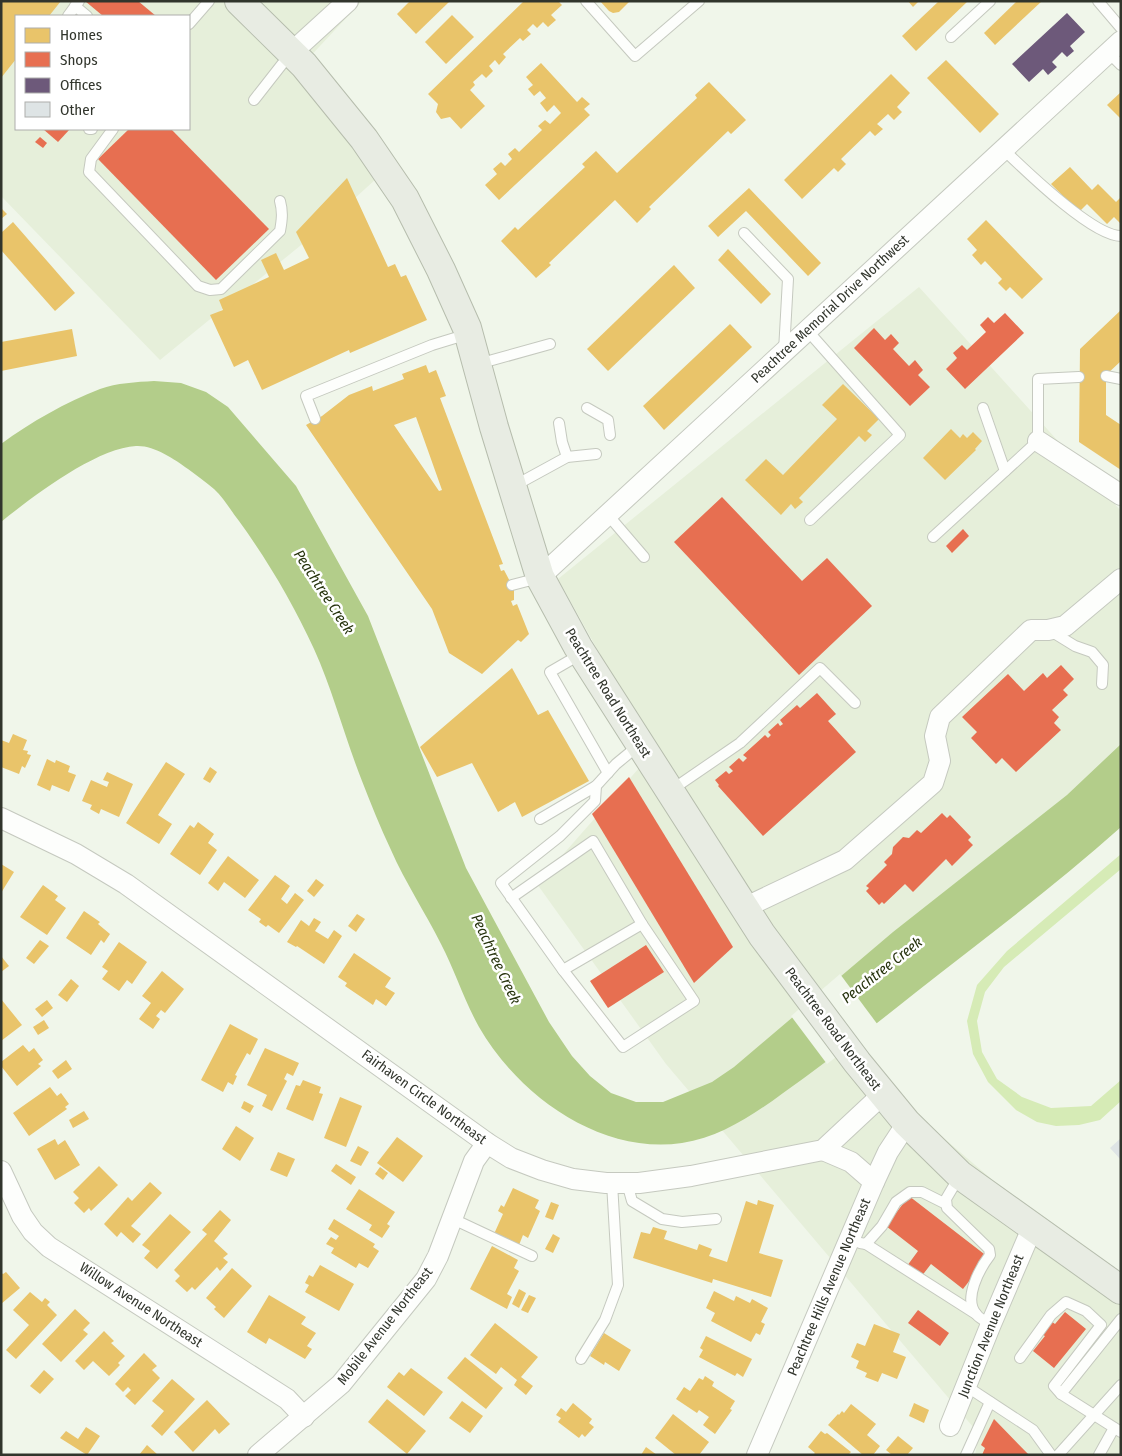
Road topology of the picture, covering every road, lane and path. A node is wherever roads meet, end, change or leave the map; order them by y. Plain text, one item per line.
1 (209, 1) edge
2 (239, 1) edge
3 (348, 1) edge
4 (586, 1) edge
5 (699, 1) edge
6 (990, 1) edge
7 (1098, 1) edge
8 (77, 4) edge
9 (69, 15) edge
10 (86, 15) edge
11 (190, 23) edge
12 (1121, 28) edge
13 (951, 37) dead end
14 (1116, 52) edge
15 (291, 53) junction
16 (254, 100) dead end
17 (112, 130) edge
18 (1003, 149) junction
19 (280, 201) dead end
20 (744, 232) dead end
21 (1121, 236) edge
22 (807, 330) junction
23 (469, 334) junction
24 (550, 344) dead end
25 (784, 352) junction
26 (477, 364) junction
27 (1106, 376) dead end
28 (1079, 377) dead end
29 (1121, 379) edge
30 (587, 408) dead end
31 (983, 408) dead end
32 (315, 419) dead end
33 (559, 423) dead end
34 (610, 435) dead end
35 (1038, 441) junction
36 (596, 454) dead end
37 (567, 457) junction
38 (1005, 471) junction
39 (513, 486) junction
40 (1121, 494) edge
41 (608, 514) junction
42 (810, 520) dead end
43 (933, 537) dead end
44 (644, 557) dead end
45 (540, 577) junction
46 (1121, 579) edge
47 (512, 585) dead end
48 (1048, 630) junction
49 (582, 653) junction
50 (1102, 684) dead end
51 (855, 703) dead end
52 (639, 745) junction
53 (608, 773) junction
54 (596, 786) junction
55 (670, 792) junction
56 (1, 818) edge
57 (540, 819) dead end
58 (511, 898) junction
59 (744, 908) junction
60 (642, 924) junction
61 (563, 970) junction
62 (883, 1094) junction
63 (907, 1123) junction
64 (487, 1143) junction
65 (823, 1150) junction
66 (1, 1171) edge
67 (960, 1175) junction
68 (874, 1182) junction
69 (620, 1183) junction
70 (946, 1204) junction
71 (452, 1218) junction
72 (716, 1219) dead end
73 (1033, 1226) junction
74 (858, 1242) junction
75 (532, 1256) dead end
76 (1121, 1290) edge
77 (983, 1319) junction
78 (1121, 1319) edge
79 (1020, 1358) dead end
80 (581, 1359) dead end
81 (1121, 1385) edge
82 (966, 1386) junction
83 (1058, 1390) junction
84 (990, 1402) junction
85 (1094, 1414) junction
86 (304, 1417) junction
87 (950, 1426) dead end
88 (1117, 1430) edge
89 (258, 1455) edge
90 (757, 1455) edge
91 (966, 1455) edge
92 (1051, 1455) edge
93 (1058, 1455) edge
94 (1099, 1455) edge

1 - 11 lane
2 - 15 highway, Peachtree Road Northeast
3 - 15 street
4 - 5 lane
6 - 13 lane
7 - 12 lane
8 - 9 lane
8 - 10 lane
14 - 18 street, Peachtree Memorial Drive Northwest
15 - 16 lane
15 - 23 highway, Peachtree Road Northeast
17 - 19 lane
18 - 21 lane
18 - 22 street, Peachtree Memorial Drive Northwest
20 - 25 lane
22 - 25 street, Peachtree Memorial Drive Northwest
22 - 42 lane
23 - 26 highway, Peachtree Road Northeast
23 - 32 lane
24 - 26 lane
25 - 41 street, Peachtree Memorial Drive Northwest
26 - 39 highway, Peachtree Road Northeast
27 - 29 lane
28 - 35 lane
30 - 34 lane
31 - 38 lane
33 - 37 lane
35 - 38 lane
35 - 40 street
36 - 37 lane
37 - 39 lane
38 - 43 lane
39 - 45 highway, Peachtree Road Northeast
41 - 44 lane
41 - 45 street, Peachtree Memorial Drive Northwest
45 - 47 lane
45 - 49 highway, Peachtree Road Northeast
46 - 48 street
48 - 50 lane
48 - 59 street
49 - 52 highway, Peachtree Road Northeast
49 - 53 lane
51 - 55 lane
52 - 53 lane
52 - 55 highway, Peachtree Road Northeast
53 - 54 lane
54 - 57 lane
54 - 58 lane
55 - 59 highway, Peachtree Road Northeast
56 - 64 street, Fairhaven Circle Northeast
58 - 60 lane
58 - 61 lane
59 - 62 highway, Peachtree Road Northeast
60 - 61 lane
60 - 61 lane
62 - 63 highway, Peachtree Road Northeast
62 - 65 street
63 - 67 highway, Peachtree Road Northeast
63 - 68 street, Peachtree Hills Avenue Northeast
64 - 69 street, Fairhaven Circle Northeast
64 - 71 street, Mobile Avenue Northeast
65 - 68 street
65 - 69 street, Fairhaven Circle Northeast
66 - 86 street, Willow Avenue Northeast
67 - 70 lane
67 - 73 highway, Peachtree Road Northeast
68 - 74 street, Peachtree Hills Avenue Northeast
69 - 72 lane
69 - 80 lane
70 - 74 lane
70 - 77 lane
71 - 75 lane
71 - 86 street, Mobile Avenue Northeast
73 - 76 highway, Peachtree Road Northeast
73 - 77 street, Junction Avenue Northeast
74 - 77 lane
74 - 90 street, Peachtree Hills Avenue Northeast
77 - 82 street, Junction Avenue Northeast
78 - 83 lane
79 - 83 lane
81 - 85 lane
82 - 84 lane
82 - 87 street, Junction Avenue Northeast
83 - 85 lane
84 - 91 lane
84 - 92 lane
85 - 88 lane
85 - 93 lane
86 - 89 street, Mobile Avenue Northeast
88 - 94 lane

